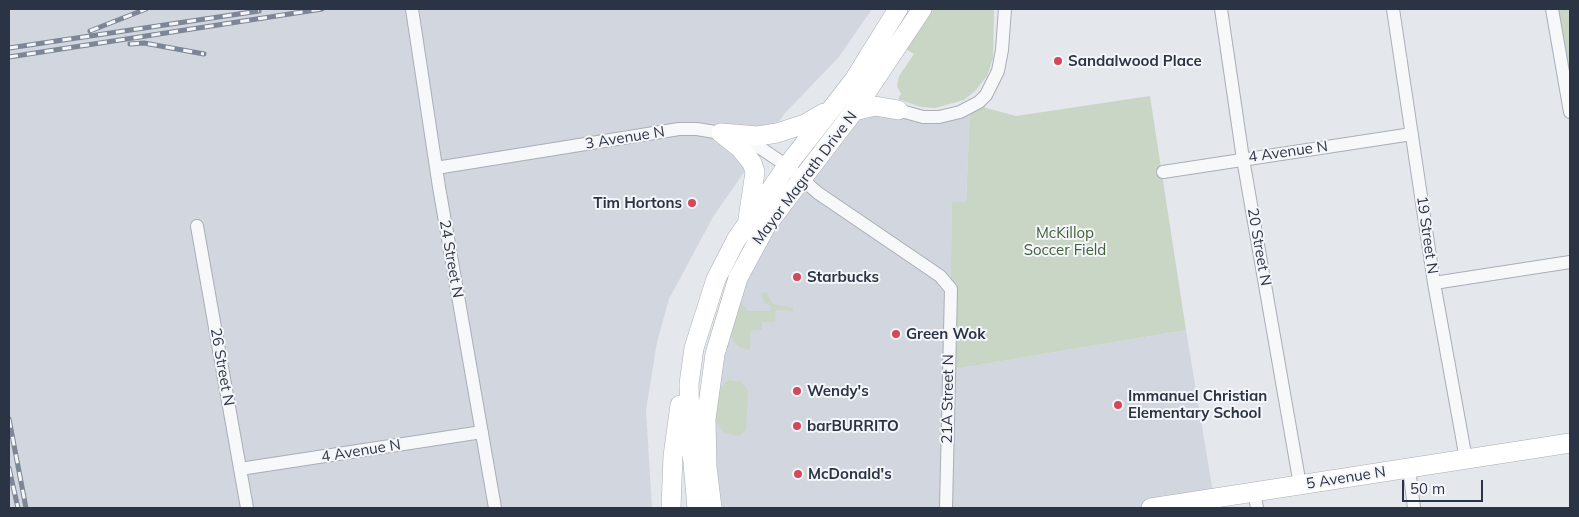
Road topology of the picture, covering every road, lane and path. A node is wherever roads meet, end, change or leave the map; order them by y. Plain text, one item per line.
1 (412, 9) edge
2 (898, 9) edge
3 (922, 9) edge
4 (1005, 9) edge
5 (1221, 9) edge
6 (1394, 9) edge
7 (1552, 9) edge
8 (880, 72) junction
9 (831, 109) junction
10 (898, 110) junction
11 (854, 111) junction
12 (1570, 112) edge
13 (721, 133) junction
14 (1412, 134) junction
15 (1244, 159) junction
16 (787, 166) junction
17 (436, 168) junction
18 (1163, 172) dead end
19 (801, 178) junction
20 (748, 224) junction
21 (197, 226) dead end
22 (1570, 262) edge
23 (1434, 283) junction
24 (951, 289) joint
25 (691, 363) junction
26 (482, 432) junction
27 (1570, 443) edge
28 (1466, 459) junction
29 (1409, 468) junction
30 (240, 469) junction
31 (1300, 486) junction
32 (1256, 500) edge
33 (709, 507) edge
34 (247, 508) edge
35 (494, 508) edge
36 (671, 508) edge
37 (946, 508) edge
38 (1151, 508) edge
39 (1414, 508) edge

1 - 17 street, 24 Street N
2 - 9 main road, Mayor Magrath Drive N
3 - 8 main road, Mayor Magrath Drive N
4 - 10 street
5 - 15 street, 20 Street N
6 - 14 street, 19 Street N
7 - 12 street
8 - 10 main road
8 - 11 main road, Mayor Magrath Drive N
9 - 13 main road
9 - 16 main road, Mayor Magrath Drive N
10 - 11 main road
11 - 19 main road, Mayor Magrath Drive N
13 - 16 street, 3 Avenue N
13 - 17 street, 3 Avenue N
13 - 20 main road
14 - 15 street, 4 Avenue N
14 - 23 street, 19 Street N
15 - 18 street, 4 Avenue N
15 - 31 street, 20 Street N
16 - 19 street, 3 Avenue N
16 - 20 main road, Mayor Magrath Drive N
17 - 26 street, 24 Street N
19 - 24 street, 3 Avenue N
19 - 33 main road, Mayor Magrath Drive N
20 - 25 main road, Mayor Magrath Drive N
21 - 30 street, 26 Street N
22 - 23 street
23 - 28 street, 19 Street N
24 - 37 street, 21A Street N
25 - 33 main road, Mayor Magrath Drive N
25 - 36 main road
26 - 30 street, 4 Avenue N
26 - 35 street, 24 Street N
27 - 28 main road, 5 Avenue N
28 - 29 main road, 5 Avenue N
29 - 31 main road, 5 Avenue N
29 - 39 street
30 - 34 street, 26 Street N
31 - 32 main road, 5 Avenue N
32 - 38 main road, 5 Avenue N

